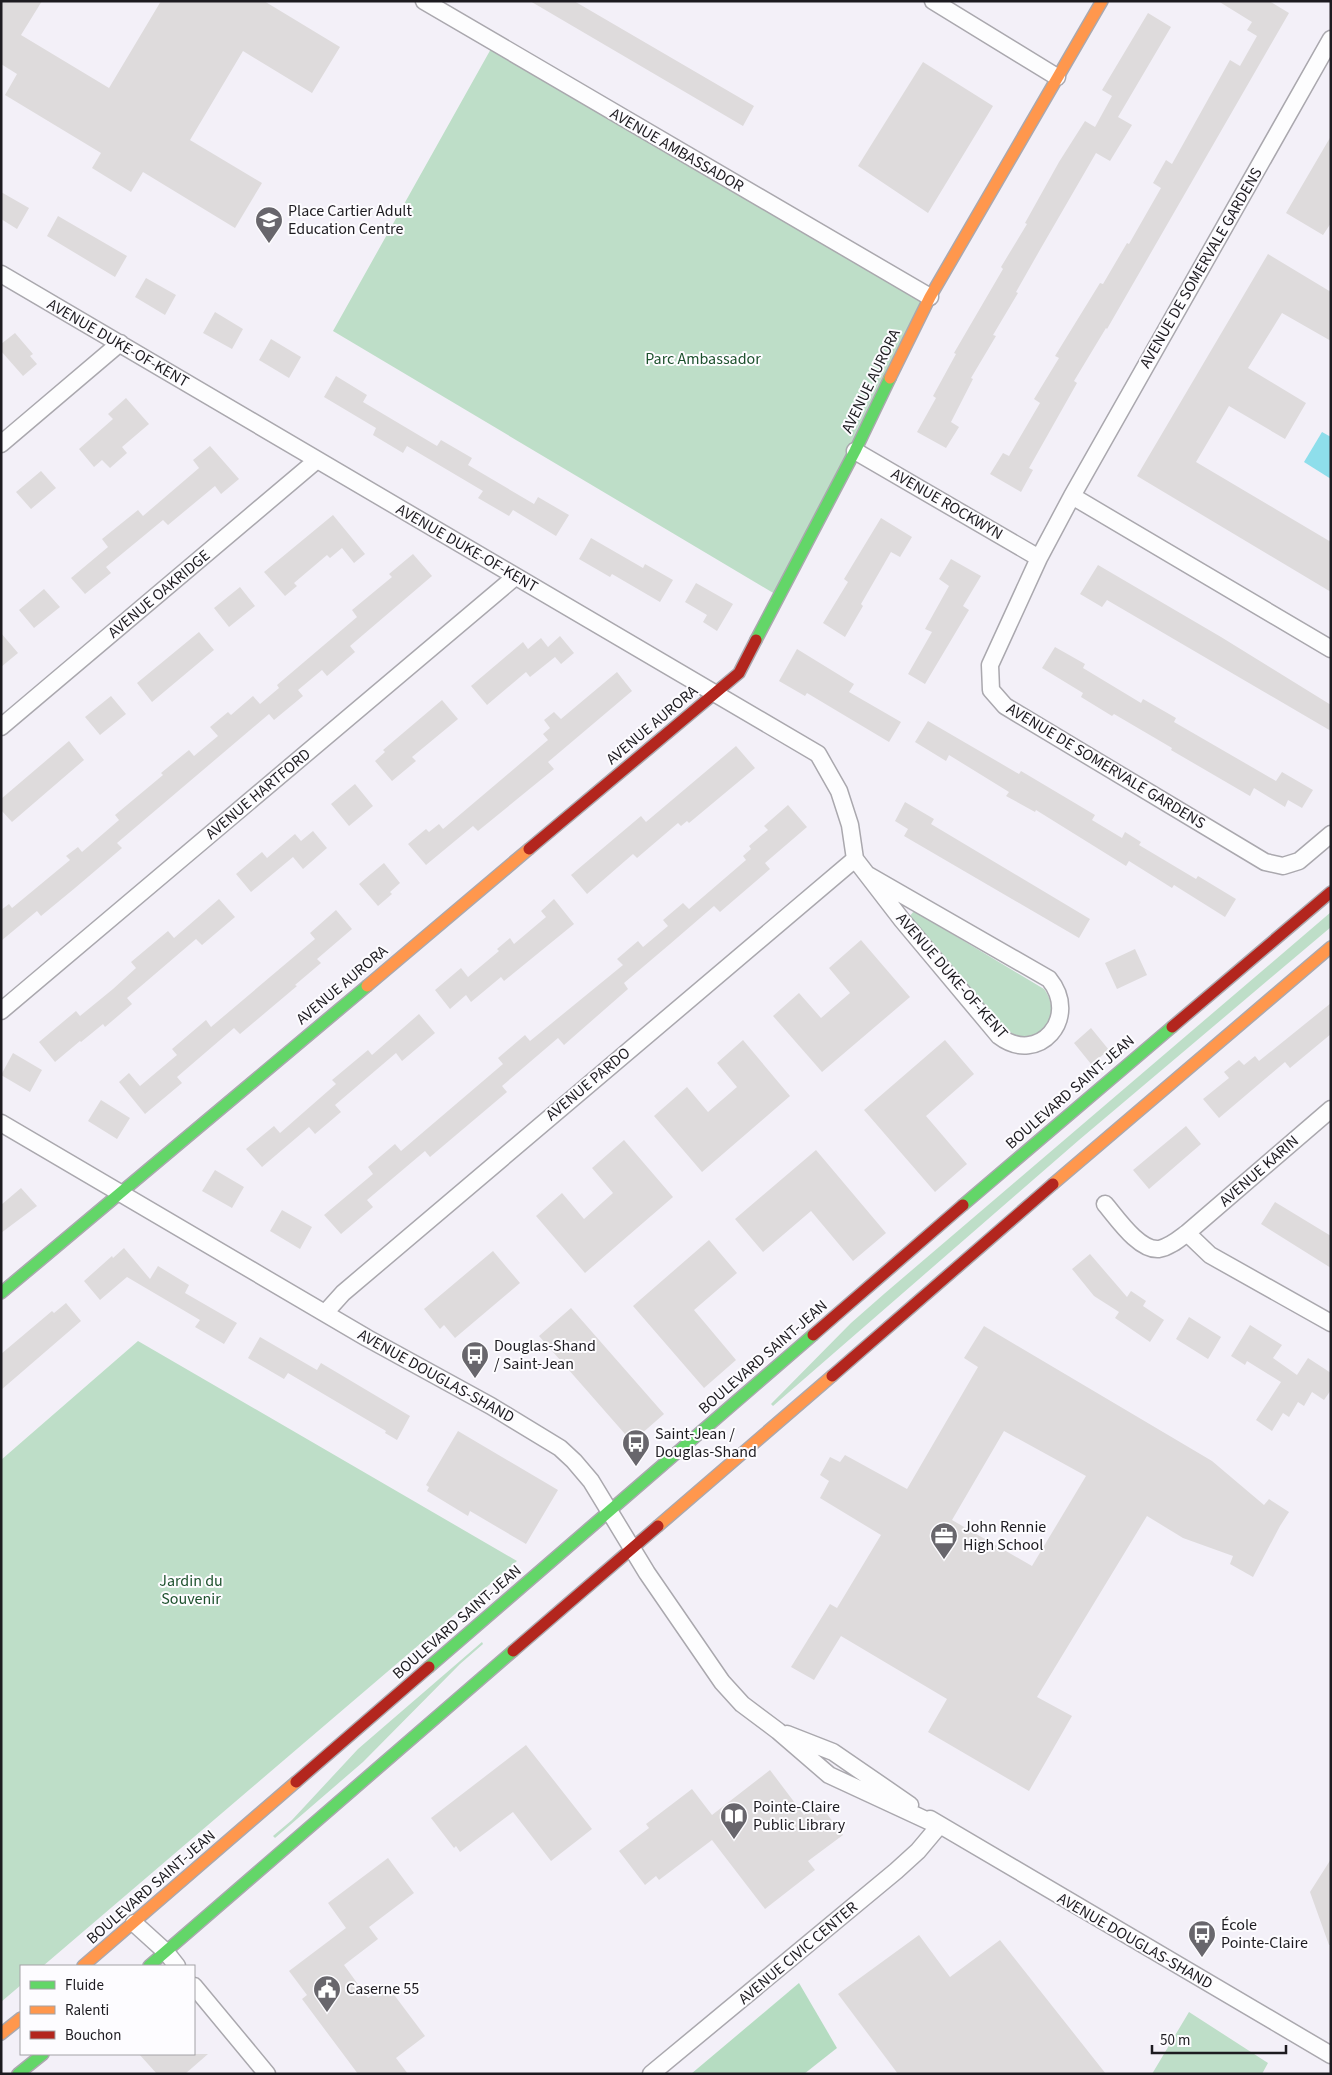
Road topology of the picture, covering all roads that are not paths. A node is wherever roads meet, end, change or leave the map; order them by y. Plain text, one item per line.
1 (424, 1) edge
2 (933, 1) edge
3 (1102, 1) edge
4 (1331, 39) edge
5 (1056, 77) junction
6 (1, 274) edge
7 (930, 297) junction
8 (120, 343) junction
9 (1, 444) edge
10 (855, 451) junction
11 (317, 460) junction
12 (1072, 496) junction
13 (1039, 558) junction
14 (515, 576) junction
15 (1331, 649) edge
16 (716, 693) junction
17 (1, 727) edge
18 (1331, 834) edge
19 (855, 859) junction
20 (868, 875) junction
21 (1331, 892) edge
22 (1331, 947) edge
23 (1, 1011) edge
24 (1331, 1109) edge
25 (1, 1123) edge
26 (120, 1193) junction
27 (1105, 1204) dead end
28 (1187, 1233) junction
29 (1, 1293) edge
30 (325, 1313) junction
31 (1331, 1323) edge
32 (609, 1512) junction
33 (632, 1549) junction
34 (939, 1826) junction
35 (134, 1923) junction
36 (166, 1952) junction
37 (84, 1965) edge
38 (151, 1965) edge
39 (177, 1965) edge
40 (195, 1987) edge
41 (20, 2019) edge
42 (1, 2034) edge
43 (42, 2055) edge
44 (1331, 2055) edge
45 (18, 2074) edge
46 (268, 2074) edge
47 (651, 2074) edge

1 - 7 street, AVENUE AMBASSADOR
2 - 5 street
3 - 5 main road, AVENUE AURORA
4 - 12 street, AVENUE DE SOMERVALE GARDENS
5 - 7 main road, AVENUE AURORA
6 - 8 street, AVENUE DUKE-OF-KENT
7 - 10 main road, AVENUE AURORA
8 - 9 street
8 - 11 street, AVENUE DUKE-OF-KENT
10 - 13 street, AVENUE ROCKWYN
10 - 16 main road, AVENUE AURORA
11 - 14 street, AVENUE DUKE-OF-KENT
11 - 17 street, AVENUE OAKRIDGE
12 - 13 street, AVENUE DE SOMERVALE GARDENS
12 - 15 street
13 - 18 street, AVENUE DE SOMERVALE GARDENS
14 - 16 street, AVENUE DUKE-OF-KENT
14 - 23 street, AVENUE HARTFORD
16 - 19 street, AVENUE DUKE-OF-KENT
16 - 26 main road, AVENUE AURORA
19 - 20 street, AVENUE DUKE-OF-KENT
19 - 30 street, AVENUE PARDO
20 - 20 street, AVENUE DUKE-OF-KENT
21 - 32 main road, BOULEVARD SAINT-JEAN
22 - 33 main road
24 - 28 street, AVENUE KARIN
25 - 26 street, AVENUE DOUGLAS-SHAND
26 - 29 main road, AVENUE AURORA
26 - 30 street, AVENUE DOUGLAS-SHAND
27 - 28 street
28 - 31 street
30 - 32 street, AVENUE DOUGLAS-SHAND
32 - 33 street, AVENUE DOUGLAS-SHAND
32 - 35 main road, BOULEVARD SAINT-JEAN
33 - 34 street, AVENUE DOUGLAS-SHAND
33 - 36 main road
34 - 44 street, AVENUE DOUGLAS-SHAND
34 - 47 street, AVENUE CIVIC CENTER
35 - 36 street
35 - 37 main road, BOULEVARD SAINT-JEAN
36 - 38 main road
36 - 39 street
40 - 46 street
41 - 42 main road
43 - 45 main road

